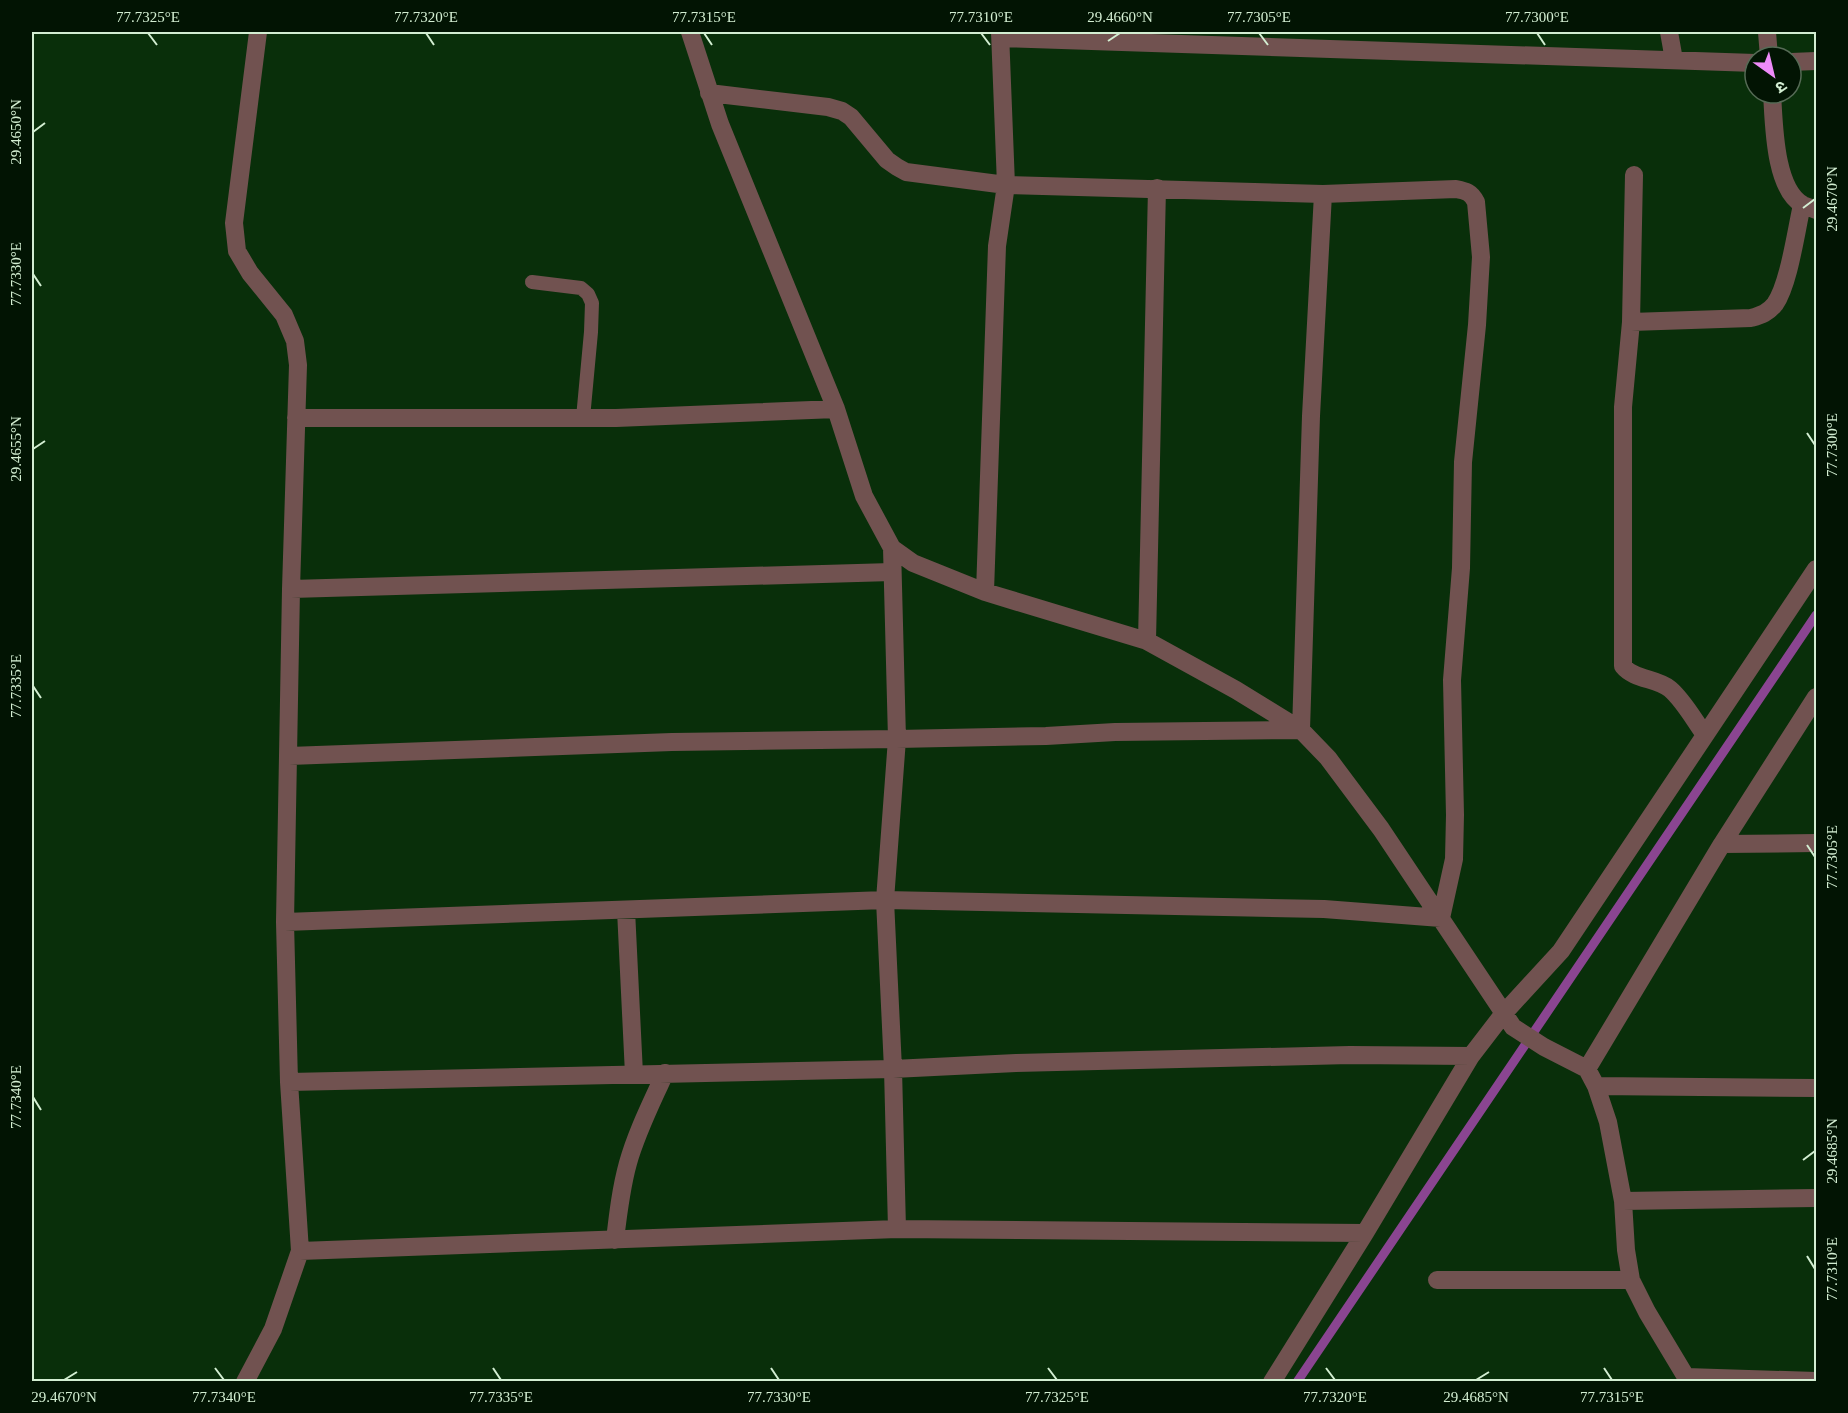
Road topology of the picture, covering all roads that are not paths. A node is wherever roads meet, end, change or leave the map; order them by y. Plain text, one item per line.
1 (258, 32) edge
2 (690, 32) edge
3 (1669, 32) edge
4 (1001, 35) edge
5 (1674, 60) junction
6 (1743, 63) edge
7 (709, 93) junction
8 (1773, 105) edge
9 (1634, 175) dead end
10 (1005, 185) junction
11 (1157, 188) junction
12 (1323, 194) junction
13 (1809, 207) edge
14 (531, 282) dead end
15 (1631, 322) junction
16 (836, 409) junction
17 (296, 418) junction
18 (583, 418) junction
19 (892, 548) junction
20 (1816, 569) edge
21 (892, 572) junction
22 (291, 589) junction
23 (985, 592) junction
24 (1148, 641) junction
25 (1816, 697) edge
26 (1301, 730) junction
27 (1705, 735) junction
28 (897, 739) junction
29 (289, 756) junction
30 (1816, 843) edge
31 (1722, 844) junction
32 (885, 900) junction
33 (626, 910) junction
34 (1441, 918) junction
35 (285, 922) junction
36 (1504, 1013) junction
37 (1471, 1056) junction
38 (893, 1069) junction
39 (1587, 1070) junction
40 (665, 1073) junction
41 (634, 1074) junction
42 (289, 1082) junction
43 (1596, 1086) junction
44 (1816, 1088) edge
45 (1816, 1198) edge
46 (1623, 1201) junction
47 (897, 1229) junction
48 (1365, 1233) junction
49 (615, 1240) junction
50 (300, 1251) junction
51 (1437, 1280) dead end
52 (1631, 1280) junction
53 (1688, 1379) edge
54 (1816, 1381) edge
55 (245, 1382) edge
56 (1272, 1382) edge

1 - 17 street
2 - 7 street
3 - 5 street
4 - 5 street
4 - 10 street
5 - 6 street
7 - 10 street
7 - 16 street
8 - 13 street
9 - 15 street
10 - 11 street
10 - 23 street
11 - 12 street
11 - 24 street
12 - 26 street
12 - 34 street
13 - 15 street
14 - 18 lane
15 - 27 street
16 - 18 street
16 - 19 street
17 - 18 street
17 - 22 street
19 - 21 street
19 - 23 street
20 - 27 street
21 - 22 street
21 - 28 street
22 - 29 street
23 - 24 street
24 - 26 street
25 - 31 street
26 - 28 street
26 - 34 street
27 - 36 street
28 - 29 street
28 - 32 street
29 - 35 street
30 - 31 street
31 - 39 street
32 - 33 street
32 - 34 street
32 - 38 street
33 - 35 street
33 - 41 street
34 - 36 street
35 - 42 street
36 - 37 street
36 - 39 street
37 - 38 street
37 - 48 street
38 - 40 street
38 - 47 street
39 - 43 street
40 - 41 street
40 - 49 street
41 - 42 street
42 - 50 street
43 - 44 street
43 - 46 street
45 - 46 street
46 - 52 street
47 - 48 street
47 - 49 street
48 - 56 street
49 - 50 street
50 - 55 street
51 - 52 street
52 - 53 street
53 - 54 street

